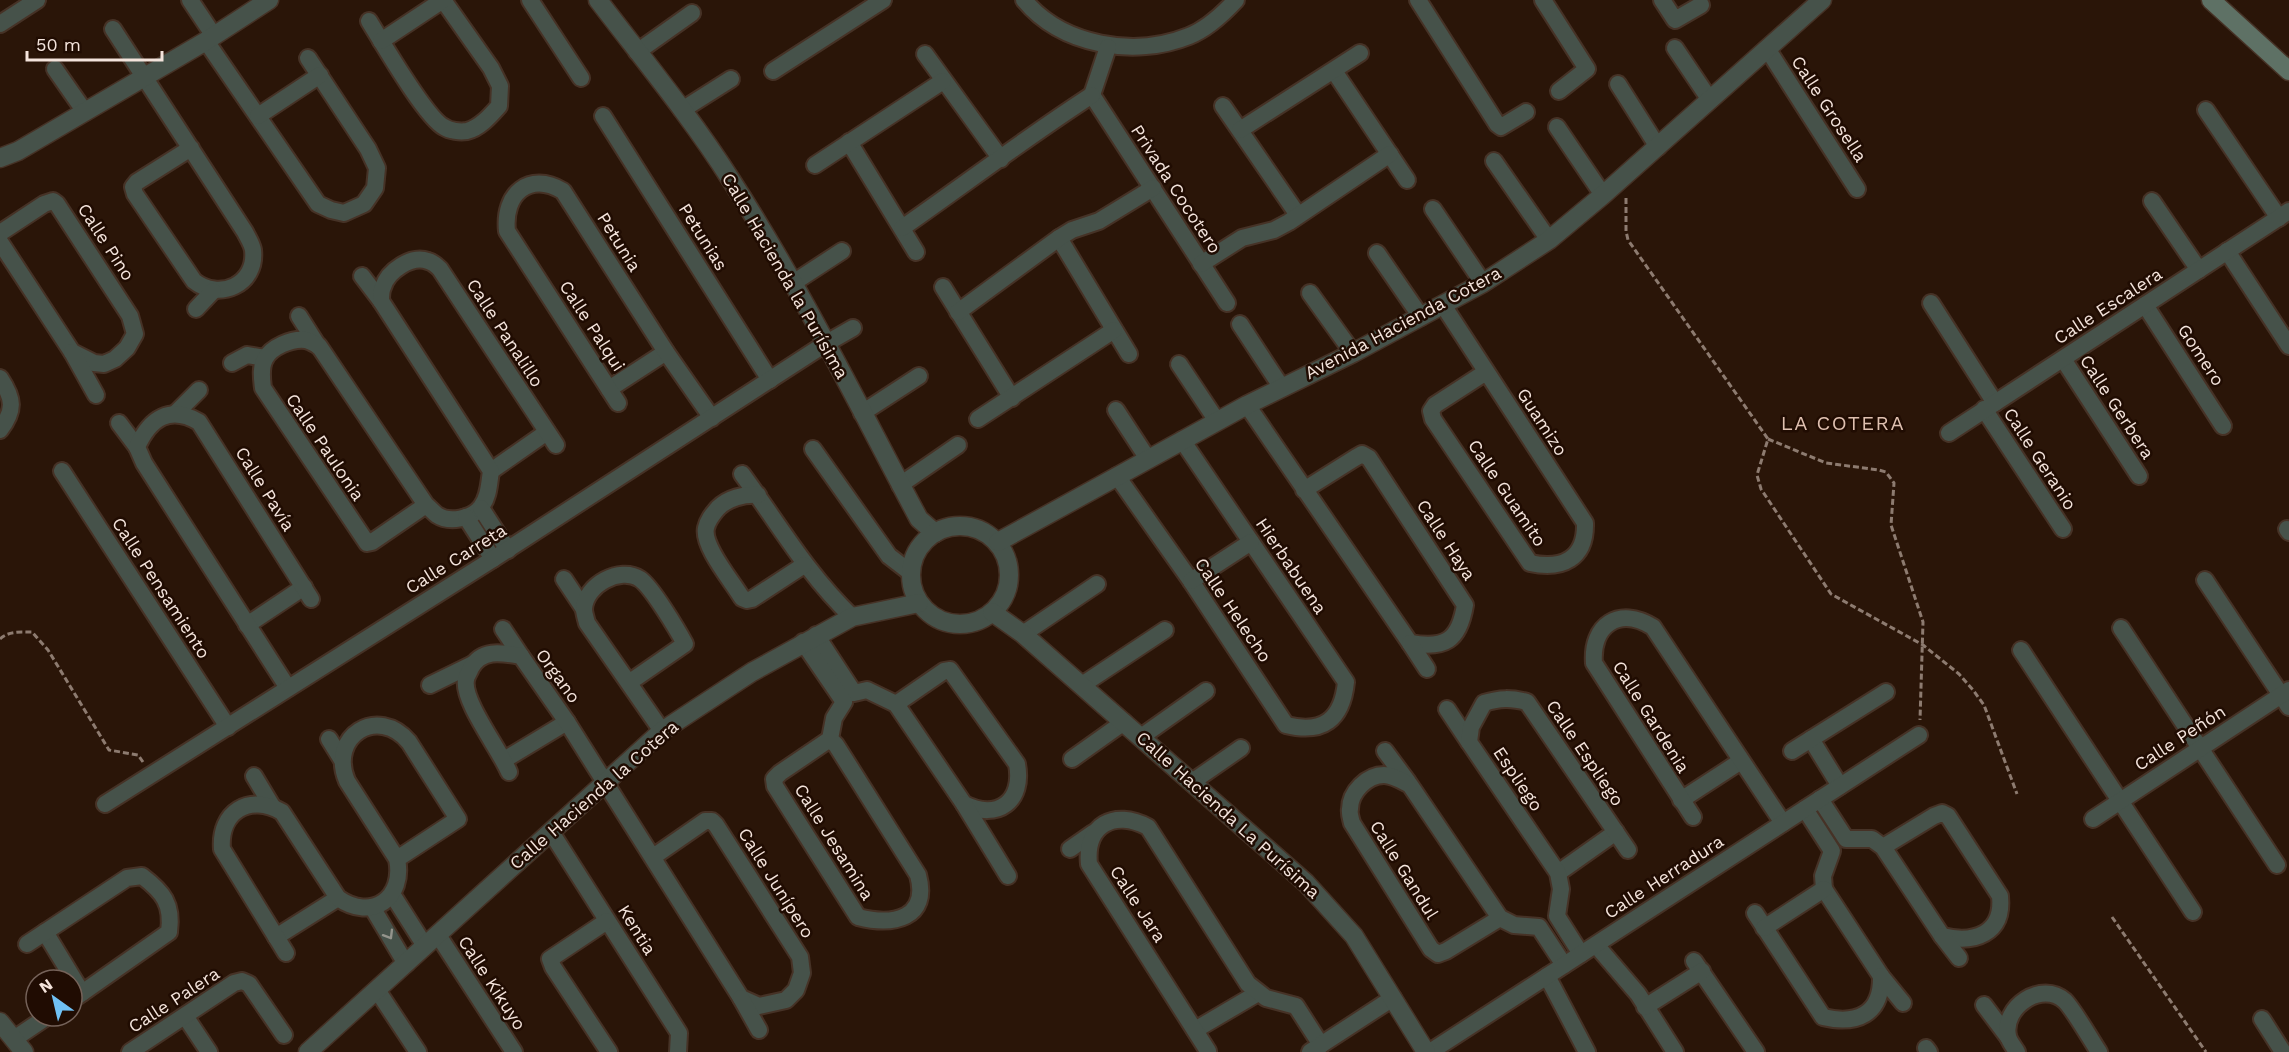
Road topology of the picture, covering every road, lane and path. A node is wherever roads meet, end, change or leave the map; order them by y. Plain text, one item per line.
1 (37, 0) edge
2 (190, 0) edge
3 (269, 0) edge
4 (530, 0) edge
5 (598, 0) edge
6 (883, 0) edge
7 (1024, 0) edge
8 (1236, 0) edge
9 (1418, 0) edge
10 (1543, 0) edge
11 (1662, 0) edge
12 (1822, 0) edge
13 (2211, 0) edge
14 (1701, 5) dead end
15 (692, 13) dead end
16 (1, 21) edge
17 (369, 21) dead end
18 (113, 29) dead end
19 (210, 39) junction
20 (381, 40) junction
21 (1108, 46) junction
22 (1675, 48) dead end
23 (1768, 50) junction
24 (638, 52) junction
25 (1360, 53) dead end
26 (925, 54) dead end
27 (308, 58) dead end
28 (55, 69) dead end
29 (773, 71) dead end
30 (1334, 71) junction
31 (2289, 71) edge
32 (320, 75) junction
33 (145, 76) junction
34 (580, 78) dead end
35 (732, 80) dead end
36 (944, 81) junction
37 (1618, 84) dead end
38 (1559, 91) dead end
39 (1092, 95) junction
40 (1710, 100) junction
41 (1223, 106) dead end
42 (682, 110) junction
43 (2206, 110) dead end
44 (85, 112) junction
45 (1526, 112) dead end
46 (258, 116) junction
47 (603, 116) dead end
48 (1557, 127) dead end
49 (1240, 130) junction
50 (849, 142) junction
51 (1658, 147) junction
52 (190, 148) junction
53 (1390, 154) junction
54 (0, 158) edge
55 (1001, 159) junction
56 (1494, 161) dead end
57 (815, 165) dead end
58 (1625, 176) junction
59 (1407, 180) dead end
60 (521, 188) joint
61 (1153, 188) junction
62 (1857, 189) dead end
63 (1603, 195) junction
64 (2152, 201) dead end
65 (318, 204) junction
66 (1433, 209) dead end
67 (1298, 215) junction
68 (2284, 215) edge
69 (333, 226) dead end
70 (902, 228) junction
71 (0, 233) edge
72 (1059, 238) junction
73 (1549, 240) junction
74 (0, 242) edge
75 (842, 251) dead end
76 (2228, 251) junction
77 (916, 252) dead end
78 (1377, 253) dead end
79 (1201, 264) junction
80 (2199, 270) junction
81 (362, 276) dead end
82 (793, 283) junction
83 (1483, 283) junction
84 (943, 287) dead end
85 (213, 291) junction
86 (1310, 293) dead end
87 (381, 301) junction
88 (1227, 303) dead end
89 (1931, 303) dead end
90 (1443, 305) junction
91 (2145, 305) junction
92 (196, 309) dead end
93 (958, 312) junction
94 (299, 316) dead end
95 (1421, 317) junction
96 (1240, 324) dead end
97 (853, 328) dead end
98 (1114, 330) junction
99 (825, 344) junction
100 (319, 346) junction
101 (2289, 346) edge
102 (72, 352) junction
103 (666, 352) junction
104 (1353, 353) junction
105 (1128, 354) dead end
106 (265, 358) junction
107 (2062, 358) junction
108 (232, 363) dead end
109 (1179, 364) dead end
110 (1486, 372) junction
111 (919, 376) dead end
112 (0, 378) edge
113 (770, 380) junction
114 (1281, 388) junction
115 (199, 390) dead end
116 (96, 395) dead end
117 (1012, 398) junction
118 (1247, 405) junction
119 (1990, 406) junction
120 (1116, 410) dead end
121 (176, 413) junction
122 (862, 413) junction
123 (712, 418) junction
124 (978, 419) dead end
125 (1217, 421) junction
126 (119, 423) dead end
127 (2223, 426) dead end
128 (0, 430) edge
129 (1949, 433) dead end
130 (1768, 439) junction
131 (1182, 440) junction
132 (958, 445) dead end
133 (138, 447) junction
134 (813, 449) dead end
135 (1148, 459) junction
136 (62, 471) dead end
137 (491, 471) junction
138 (741, 474) dead end
139 (1117, 476) junction
140 (2139, 476) dead end
141 (900, 485) junction
142 (1304, 490) junction
143 (758, 495) junction
144 (426, 505) junction
145 (473, 513) junction
146 (2062, 529) dead end
147 (934, 533) junction
148 (998, 542) junction
149 (1251, 542) junction
150 (508, 550) junction
151 (493, 559) junction
152 (1568, 560) joint
153 (804, 565) junction
154 (911, 573) junction
155 (564, 579) dead end
156 (2205, 580) dead end
157 (1191, 581) junction
158 (1096, 584) dead end
159 (920, 603) junction
160 (584, 609) junction
161 (992, 612) junction
162 (852, 617) junction
163 (247, 625) junction
164 (2121, 628) dead end
165 (503, 629) dead end
166 (1165, 630) dead end
167 (1023, 634) junction
168 (0, 639) edge
169 (810, 639) junction
170 (1410, 643) junction
171 (1923, 645) junction
172 (2021, 650) dead end
173 (521, 656) junction
174 (477, 660) junction
175 (1426, 669) dead end
176 (630, 682) junction
177 (430, 685) dead end
178 (1082, 685) junction
179 (288, 688) junction
180 (1206, 691) dead end
181 (1886, 692) dead end
182 (2286, 697) edge
183 (1484, 703) joint
184 (896, 704) junction
185 (1447, 709) dead end
186 (1334, 717) joint
187 (567, 722) junction
188 (1124, 722) junction
189 (228, 727) junction
190 (662, 731) junction
191 (1919, 735) joint
192 (1141, 736) junction
193 (329, 739) dead end
194 (830, 739) junction
195 (1811, 739) junction
196 (1469, 742) junction
197 (1241, 748) dead end
198 (2200, 748) junction
199 (1792, 751) dead end
200 (1385, 752) dead end
201 (1072, 759) dead end
202 (342, 760) junction
203 (1741, 761) junction
204 (151, 775) junction
205 (254, 776) dead end
206 (1192, 782) junction
207 (605, 783) junction
208 (1410, 785) junction
209 (1840, 786) junction
210 (2017, 794) dead end
211 (1820, 799) junction
212 (1681, 800) junction
213 (2120, 801) junction
214 (105, 804) dead end
215 (964, 804) junction
216 (272, 806) junction
217 (1804, 809) junction
218 (1693, 817) dead end
219 (2093, 819) dead end
220 (1783, 823) junction
221 (551, 832) junction
222 (1616, 832) junction
223 (1093, 833) junction
224 (1883, 847) junction
225 (1070, 849) dead end
226 (1628, 850) dead end
227 (652, 857) junction
228 (397, 859) junction
229 (2277, 865) dead end
230 (1558, 873) junction
231 (1008, 876) dead end
232 (1824, 889) junction
233 (338, 898) junction
234 (383, 901) junction
235 (2193, 912) dead end
236 (1755, 913) dead end
237 (2112, 917) dead end
238 (1500, 918) junction
239 (607, 921) junction
240 (1764, 928) junction
241 (45, 932) junction
242 (1942, 936) junction
243 (276, 938) junction
244 (432, 940) junction
245 (27, 944) dead end
246 (1596, 945) junction
247 (286, 953) dead end
248 (1581, 954) junction
249 (1959, 958) dead end
250 (406, 964) junction
251 (1563, 965) junction
252 (63, 968) edge
253 (1547, 976) junction
254 (1881, 976) junction
255 (377, 990) junction
256 (84, 992) edge
257 (1258, 993) junction
258 (741, 998) junction
259 (1393, 998) junction
260 (1903, 1003) dead end
261 (1984, 1005) dead end
262 (1645, 1007) junction
263 (185, 1016) junction
264 (2262, 1019) dead end
265 (0, 1022) edge
266 (36, 1028) edge
267 (759, 1030) dead end
268 (1195, 1030) junction
269 (679, 1033) junction
270 (284, 1035) dead end
271 (2008, 1037) junction
272 (19, 1046) edge
273 (1316, 1049) edge
274 (1579, 1049) edge
275 (315, 1050) edge
276 (1208, 1051) edge
277 (130, 1052) edge
278 (209, 1052) edge
279 (418, 1052) edge
280 (514, 1052) edge
281 (609, 1052) edge
282 (678, 1052) edge
283 (691, 1052) edge
284 (1428, 1052) edge
285 (1675, 1052) edge
286 (1756, 1052) edge
287 (2017, 1052) edge
288 (2099, 1052) edge
289 (2206, 1052) edge
290 (2283, 1052) edge

1 - 16 street
2 - 19 street
3 - 19 street
4 - 34 street
5 - 24 street, Calle Hacienda la Purísima
6 - 29 street
7 - 21 street
8 - 21 street
9 - 45 street
10 - 38 street
11 - 14 street
12 - 23 street, Avenida Hacienda Cotera
13 - 31 main road
15 - 24 street
17 - 20 street
18 - 33 street
19 - 33 street
19 - 46 street
20 - 20 street
21 - 39 street
22 - 40 street
23 - 40 street, Avenida Hacienda Cotera
23 - 62 street, Calle Grosella
24 - 42 street, Calle Hacienda la Purísima
25 - 30 street
26 - 36 street
27 - 32 street
28 - 44 street
30 - 49 street
30 - 53 street
32 - 46 street
32 - 65 street
33 - 44 street
33 - 52 street
35 - 42 street
36 - 50 street
36 - 55 street
37 - 51 street
39 - 55 street
39 - 61 street, Privada Cocotero
40 - 51 street, Avenida Hacienda Cotera
41 - 49 street
42 - 82 street, Calle Hacienda la Purísima
43 - 68 street
44 - 54 street
46 - 65 street
47 - 113 street, Petunias
48 - 63 street
49 - 67 street
50 - 57 street
50 - 70 street
51 - 58 street, Avenida Hacienda Cotera
52 - 85 street
52 - 85 street
53 - 59 street
53 - 67 street
55 - 70 street
56 - 73 street
58 - 63 street, Avenida Hacienda Cotera
58 - 130 path
60 - 103 street, Petunia
60 - 103 street, Calle Palqui
61 - 72 street
61 - 79 street, Privada Cocotero
63 - 73 street, Avenida Hacienda Cotera
64 - 80 street
65 - 69 street
66 - 83 street
67 - 79 street
68 - 76 street, Calle Escalera
70 - 77 street
71 - 102 street, Calle Pino
72 - 93 street
72 - 98 street
73 - 83 street, Avenida Hacienda Cotera
74 - 102 street
75 - 82 street
76 - 80 street, Calle Escalera
76 - 101 street
78 - 95 street
79 - 88 street, Privada Cocotero
80 - 91 street, Calle Escalera
81 - 87 street
82 - 99 street, Calle Hacienda la Purísima
83 - 90 street, Avenida Hacienda Cotera
84 - 93 street
85 - 92 street
86 - 104 street
87 - 137 street
87 - 137 street, Calle Panalillo
89 - 119 street, Calle Geranio
90 - 95 street, Avenida Hacienda Cotera
90 - 110 street, Guamizo
91 - 107 street, Calle Escalera
91 - 127 street, Gomero
93 - 117 street
94 - 100 street
95 - 104 street, Avenida Hacienda Cotera
96 - 114 street
97 - 99 street, Calle Carreta
98 - 105 street
98 - 117 street
99 - 113 street, Calle Carreta
99 - 122 street, Calle Hacienda la Purísima
100 - 106 street
100 - 144 street
102 - 116 street
103 - 123 street
104 - 114 street, Avenida Hacienda Cotera
106 - 108 street
106 - 144 street, Calle Paulonia
107 - 119 street, Calle Escalera
107 - 140 street, Calle Gerbera
109 - 125 street
110 - 152 street, Guamizo
110 - 152 street, Calle Guamito
111 - 122 street
112 - 128 street
113 - 123 street, Calle Carreta
114 - 118 street, Avenida Hacienda Cotera
115 - 121 street
117 - 124 street
118 - 125 street, Avenida Hacienda Cotera
118 - 142 street
119 - 129 street, Calle Escalera
119 - 146 street, Calle Geranio
120 - 135 street
121 - 133 street
121 - 163 street, Calle Pavía
122 - 141 street, Calle Hacienda la Purísima
123 - 150 street, Calle Carreta
125 - 131 street, Avenida Hacienda Cotera
126 - 133 street
130 - 171 path
130 - 171 path
131 - 135 street, Avenida Hacienda Cotera
131 - 149 street, Hierbabuena
132 - 141 street
133 - 163 street
134 - 154 street
135 - 139 street, Avenida Hacienda Cotera
136 - 189 street, Calle Pensamiento
137 - 145 street
138 - 143 street
139 - 148 street, Avenida Hacienda Cotera
139 - 157 street, Calle Helecho
141 - 147 street, Calle Hacienda la Purísima
142 - 170 street
142 - 170 street, Calle Haya
143 - 153 street
143 - 153 street
144 - 145 street
145 - 150 street
145 - 151 street
147 - 148 street
147 - 154 street
148 - 161 street
149 - 157 street
149 - 186 street, Hierbabuena
150 - 151 street, Calle Carreta
151 - 179 street, Calle Carreta
153 - 162 street
154 - 159 street
155 - 160 street
156 - 182 street
157 - 186 street, Calle Helecho
158 - 167 street
159 - 161 street
159 - 162 street, Calle Hacienda la Cotera
160 - 176 street
160 - 176 street
161 - 167 street, Calle Hacienda La Purísima
162 - 169 street, Calle Hacienda la Cotera
163 - 179 street
164 - 198 street
165 - 173 street
166 - 178 street
167 - 178 street, Calle Hacienda La Purísima
168 - 204 path
169 - 184 street
169 - 190 street, Calle Hacienda la Cotera
169 - 194 street
170 - 175 street
171 - 191 path
171 - 210 path
172 - 213 street
173 - 174 street, Organo
173 - 187 street, Organo
174 - 177 street
174 - 187 street
176 - 190 street
178 - 188 street, Calle Hacienda La Purísima
179 - 189 street, Calle Carreta
180 - 192 street
181 - 195 street
182 - 198 street, Calle Peñón
183 - 196 street, Espliego
183 - 222 street, Calle Espliego
184 - 215 street
184 - 215 street
185 - 196 street
187 - 207 street, Organo
188 - 192 street, Calle Hacienda La Purísima
188 - 201 street
189 - 204 street, Calle Carreta
190 - 207 street, Calle Hacienda la Cotera
191 - 209 street, Calle Herradura
192 - 206 street, Calle Hacienda La Purísima
193 - 202 street
194 - 194 street, Calle Jesamina
195 - 199 street
195 - 209 street
196 - 230 street, Espliego
197 - 206 street
198 - 213 street, Calle Peñón
198 - 229 street
200 - 208 street
202 - 228 street
202 - 228 street
203 - 212 street, Calle Gardenia
203 - 212 street, Calle Gardenia
203 - 220 street
204 - 214 street, Calle Carreta
205 - 216 street
206 - 259 street, Calle Hacienda La Purísima
207 - 221 street, Calle Hacienda la Cotera
207 - 227 street
208 - 238 street
208 - 238 street, Calle Gandul
209 - 211 street, Calle Herradura
211 - 217 street, Calle Herradura
211 - 224 street
212 - 218 street
213 - 219 street, Calle Peñón
213 - 235 street
215 - 231 street
216 - 233 street
216 - 243 street
217 - 220 street, Calle Herradura
217 - 232 street
220 - 246 street, Calle Herradura
221 - 239 street, Kentia
221 - 244 street, Calle Hacienda la Cotera
222 - 226 street
222 - 230 street
223 - 225 street
223 - 257 street
223 - 268 street, Calle Jara
224 - 242 street
224 - 242 street
227 - 258 street
227 - 258 street, Calle Junípero
228 - 234 street
230 - 248 street
232 - 240 street
232 - 254 street
233 - 234 street
233 - 243 street
234 - 244 street, Calle Kikuyo
234 -> 250 street
236 - 240 street
237 - 289 path
238 - 251 street
239 - 269 street, Kentia
239 - 281 street
240 - 254 street
241 - 245 street
241 - 252 street
241 - 256 street
242 - 249 street
243 - 247 street
244 - 250 street, Calle Hacienda la Cotera
244 - 280 street, Calle Kikuyo
246 - 248 street, Calle Herradura
246 - 262 street
248 - 251 street, Calle Herradura
250 - 255 street, Calle Hacienda la Cotera
251 - 253 street, Calle Herradura
253 - 274 street
253 - 284 street, Calle Herradura
254 - 260 street
255 - 275 street, Calle Hacienda la Cotera
255 - 279 street
257 - 268 street
257 - 273 street
258 - 267 street
259 - 273 street
259 - 284 street, Calle Hacienda La Purísima
261 - 271 street
262 - 285 street
262 - 286 street
263 - 270 street, Calle Palera
263 - 277 street, Calle Palera
263 - 278 street
264 - 290 street
265 - 272 street
266 - 272 street
268 - 276 street, Calle Jara
269 - 282 street
269 - 283 street, Kentia
271 - 287 street
271 - 288 street

